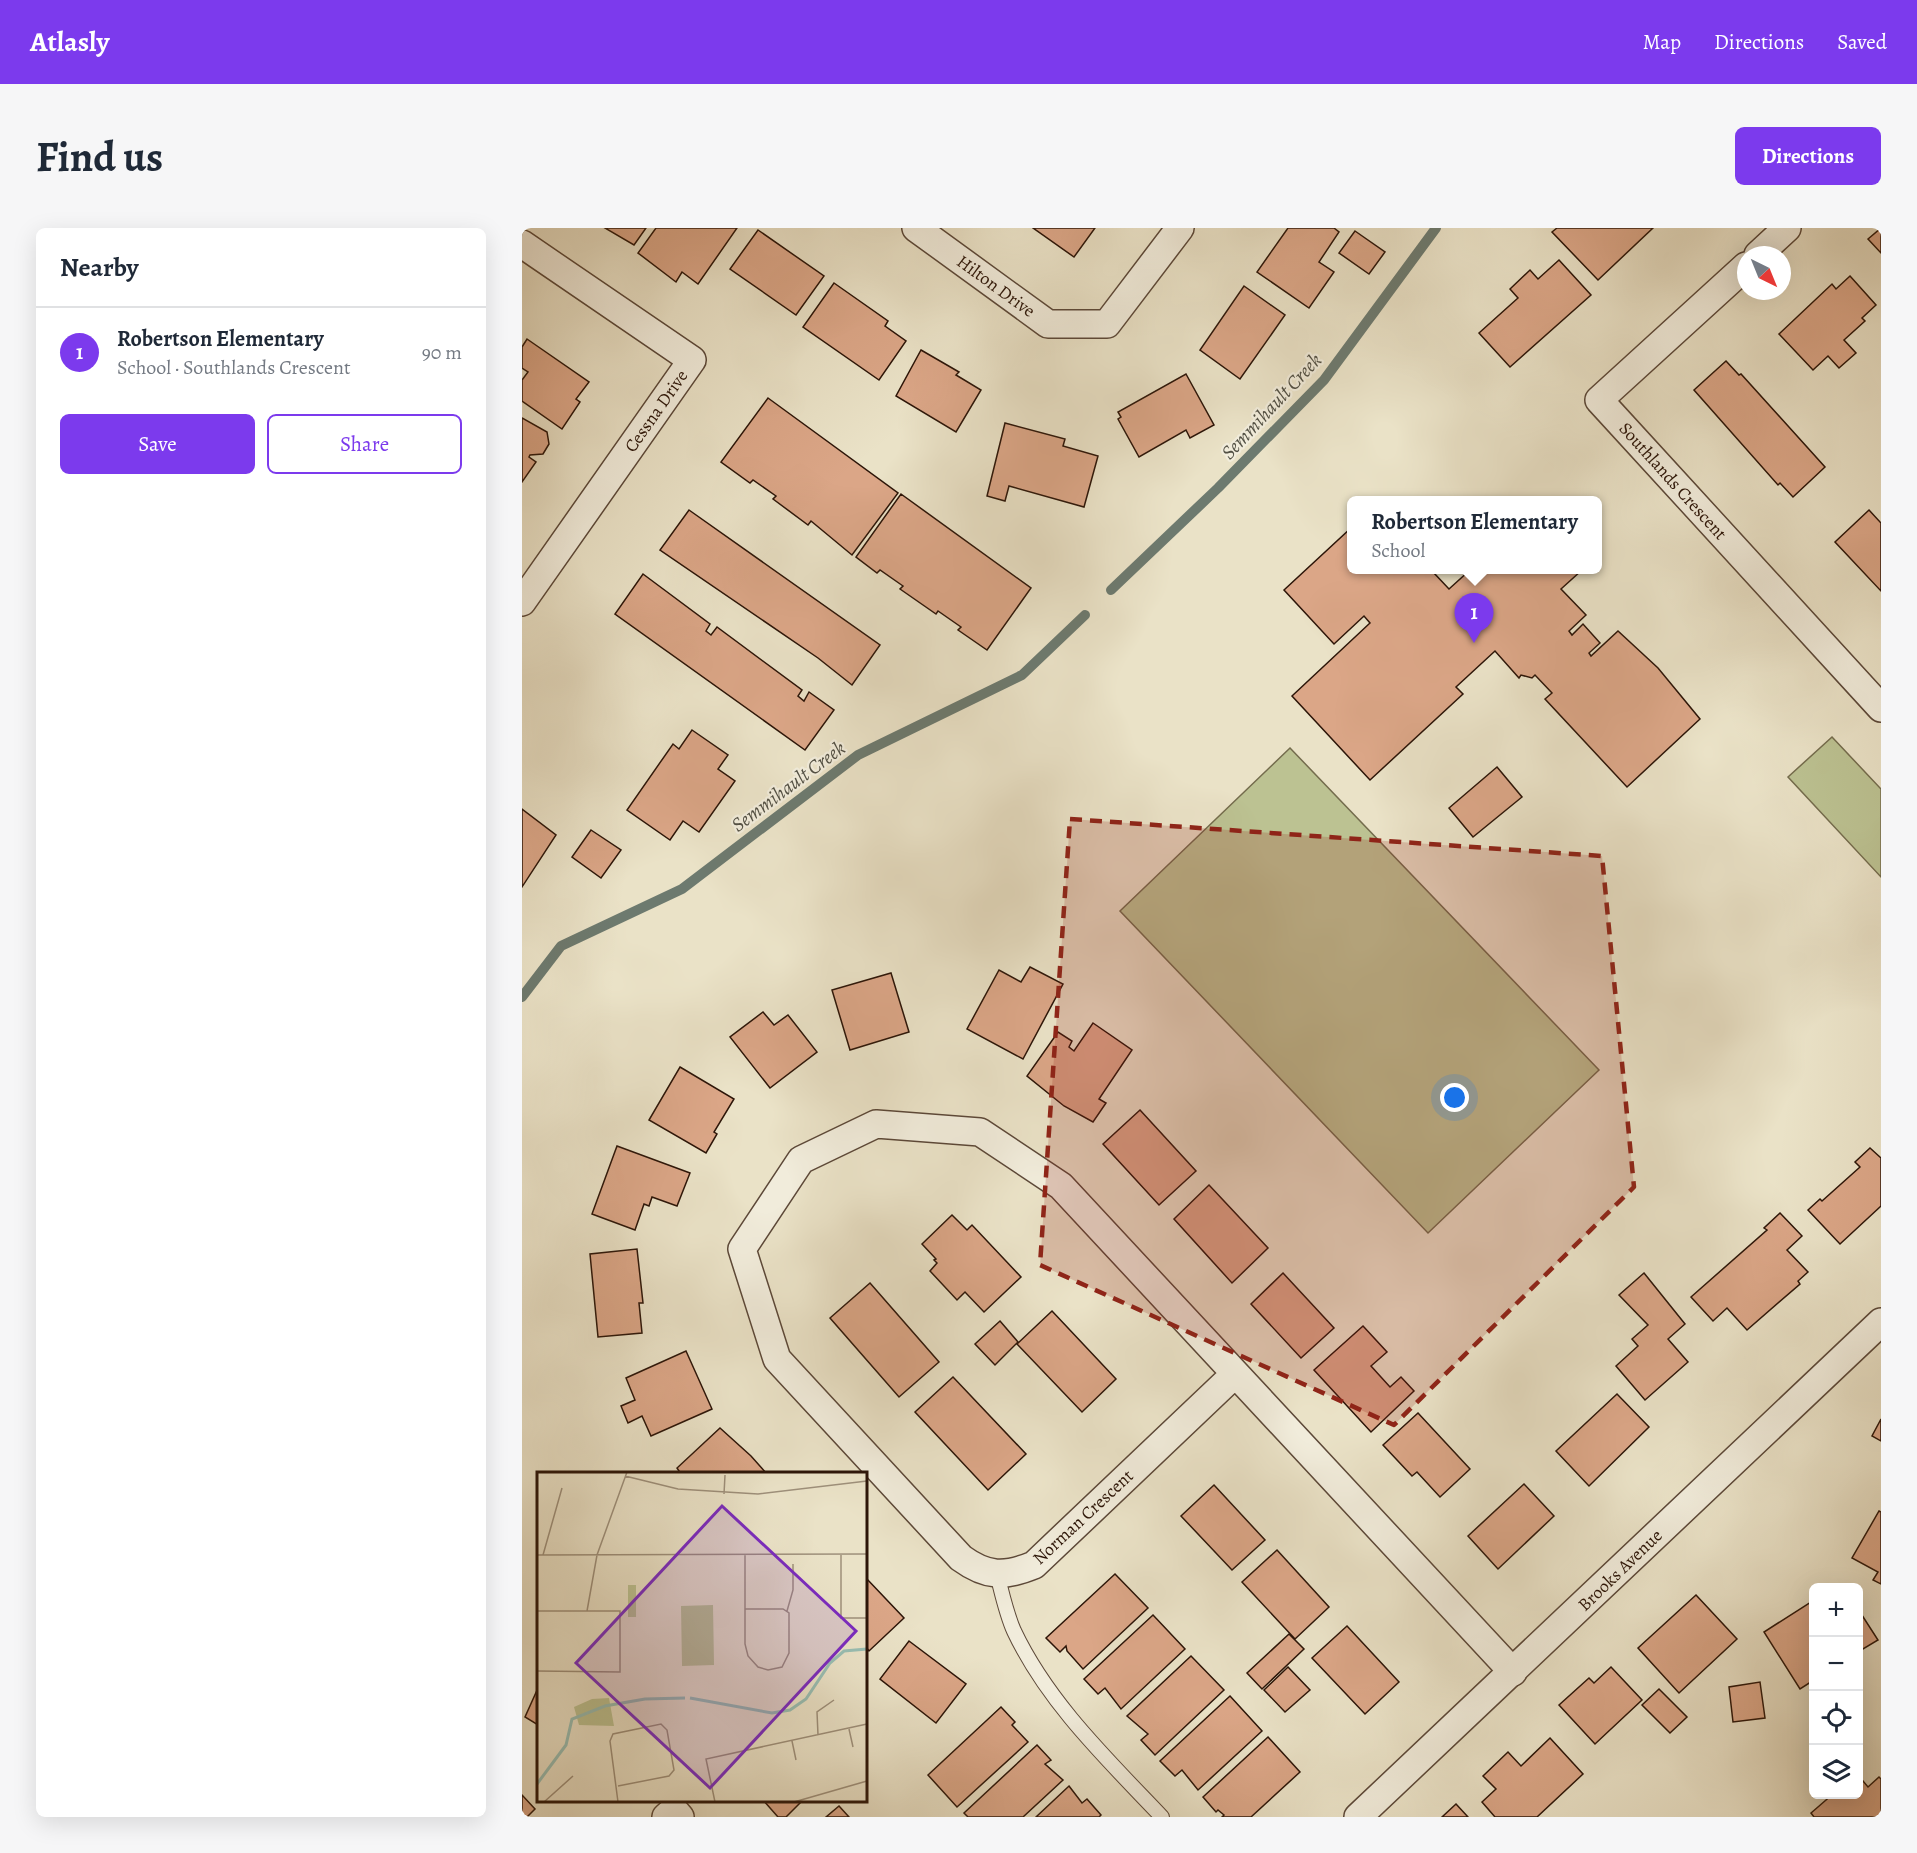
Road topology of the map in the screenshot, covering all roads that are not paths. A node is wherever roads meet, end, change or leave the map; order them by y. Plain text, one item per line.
1 (916, 228) edge
2 (1180, 228) edge
3 (1787, 228) edge
4 (522, 243) edge
5 (1768, 246) edge
6 (1737, 274) edge
7 (522, 602) edge
8 (1881, 708) edge
9 (1881, 1322) edge
10 (1235, 1374) junction
11 (997, 1574) junction
12 (1513, 1672) junction
13 (666, 1817) edge
14 (681, 1817) edge
15 (1162, 1817) edge
16 (1358, 1817) edge

1 - 2 street, Hilton Drive
3 - 5 street
4 - 7 street, Cessna Drive
6 - 8 street, Southlands Crescent
9 - 12 street, Brooks Avenue
10 - 11 street, Norman Crescent
10 - 11 street
10 - 12 street
11 - 15 lane
12 - 16 street, Brooks Avenue
13 - 14 street

